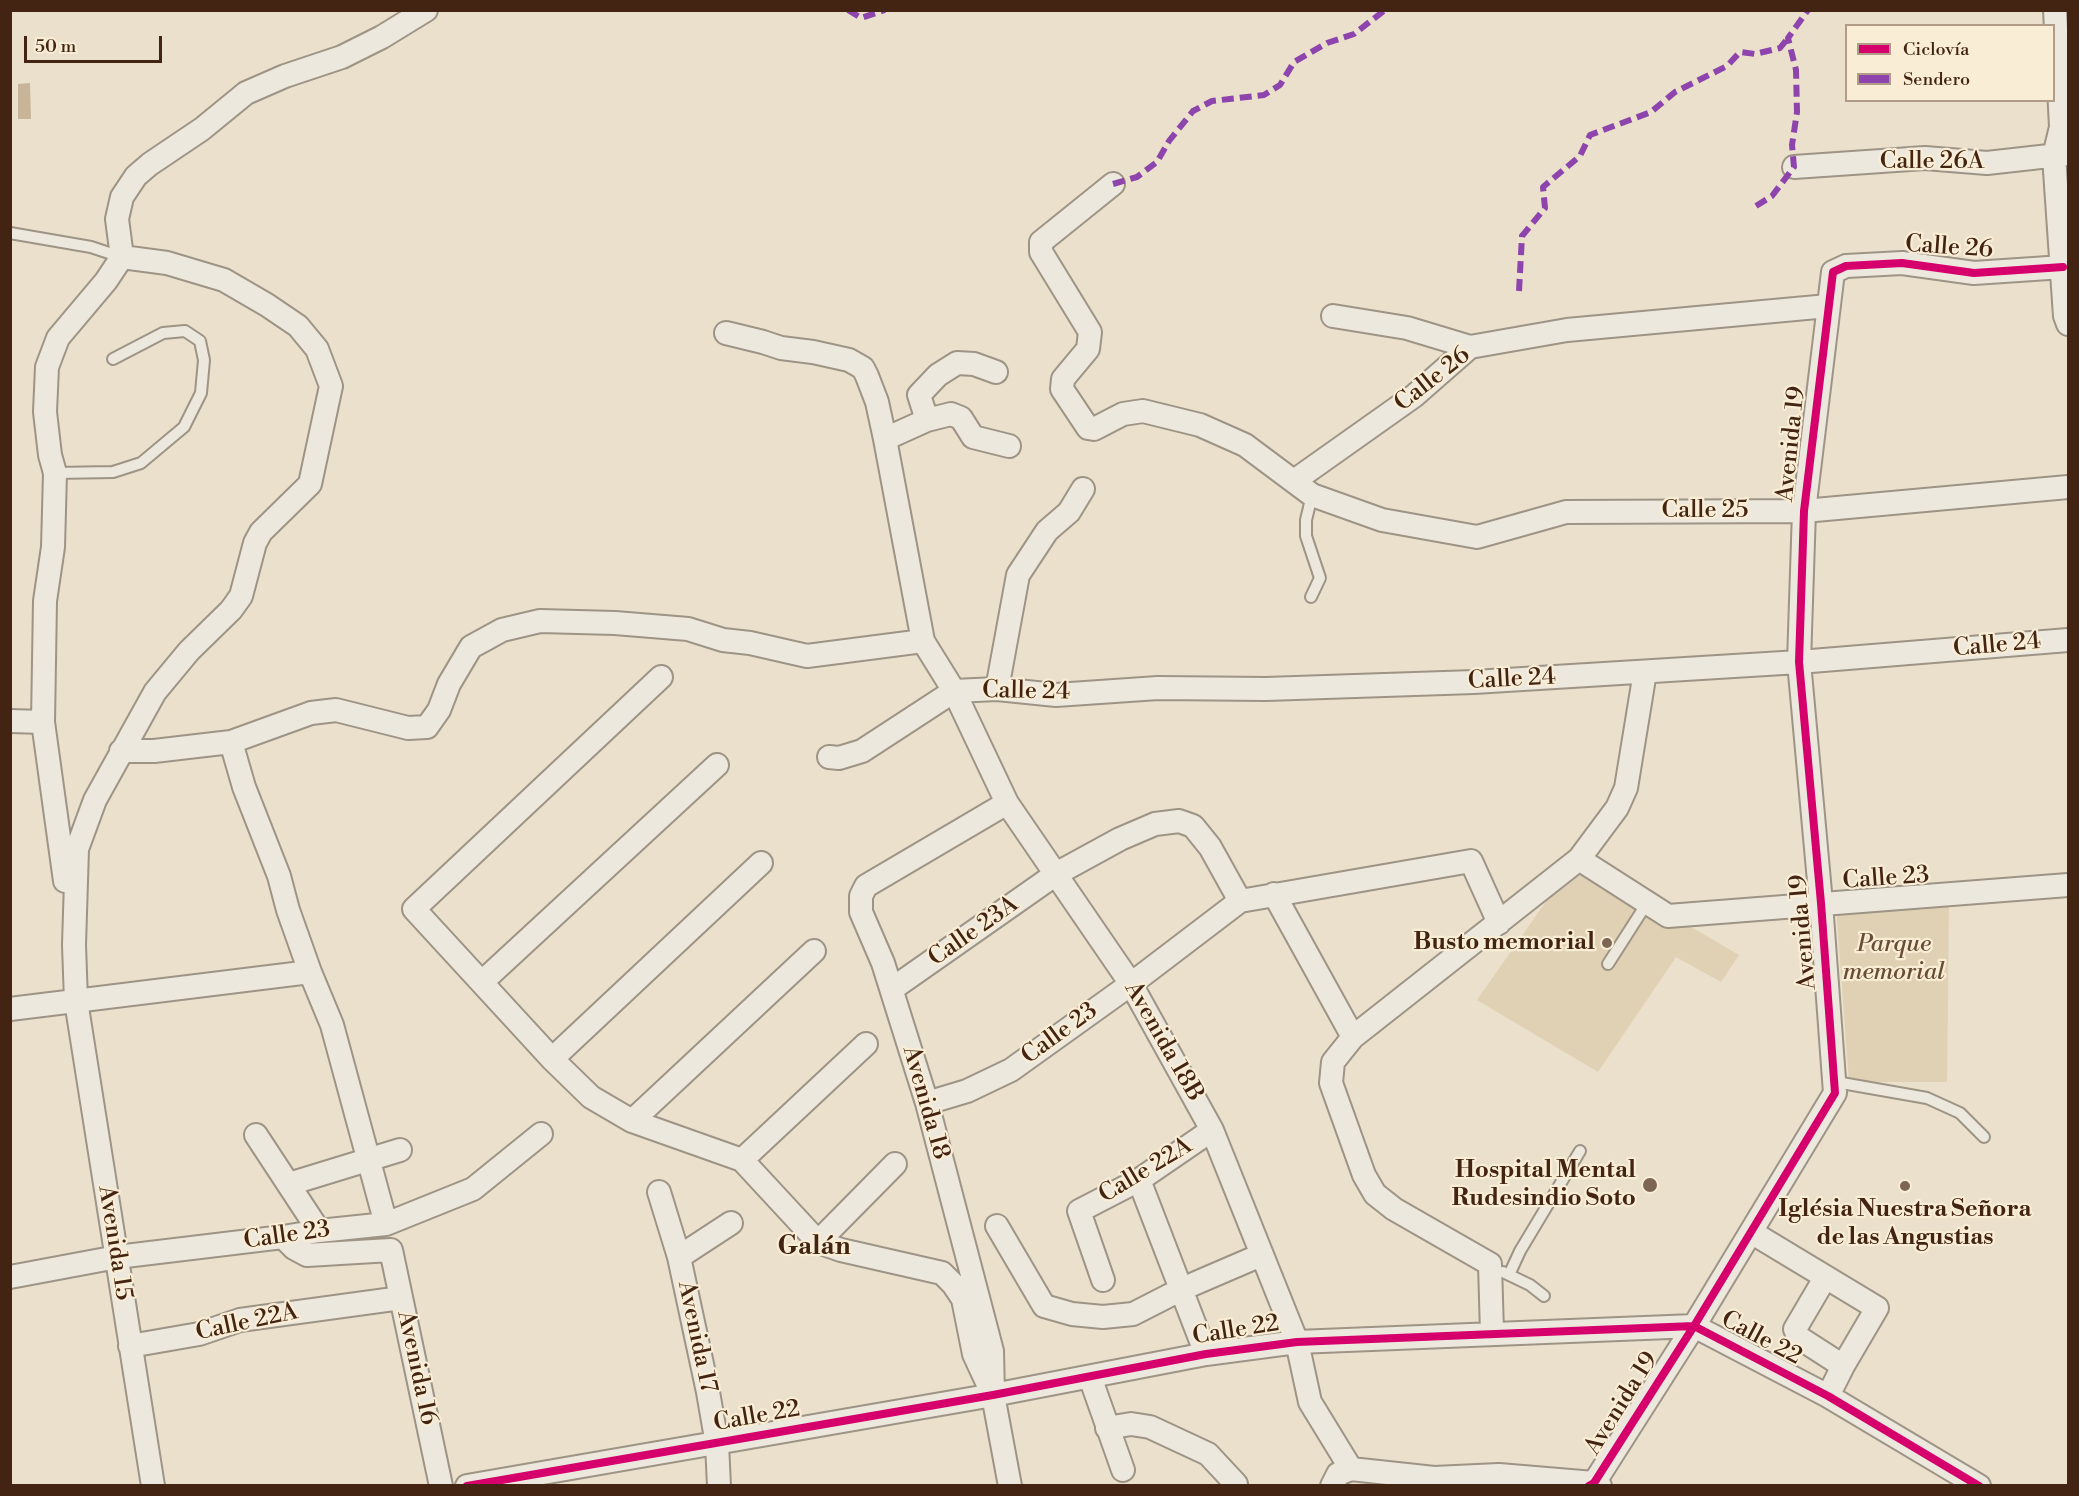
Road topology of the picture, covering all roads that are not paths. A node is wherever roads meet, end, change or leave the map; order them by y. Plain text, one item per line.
1 (426, 10) edge
2 (2055, 10) edge
3 (2063, 145) edge
4 (1794, 168) dead end
5 (1113, 184) dead end
6 (10, 233) edge
7 (122, 257) junction
8 (2063, 267) junction
9 (1827, 306) junction
10 (1333, 316) dead end
11 (2067, 318) edge
12 (726, 333) dead end
13 (1470, 347) junction
14 (113, 359) dead end
15 (996, 372) dead end
16 (927, 420) junction
17 (885, 439) junction
18 (1009, 446) dead end
19 (55, 473) junction
20 (1294, 481) junction
21 (2068, 487) edge
22 (1083, 489) dead end
23 (1312, 495) junction
24 (1804, 511) junction
25 (1311, 597) dead end
26 (2068, 640) edge
27 (923, 641) junction
28 (1798, 663) junction
29 (1645, 672) junction
30 (661, 677) dead end
31 (997, 689) junction
32 (954, 691) junction
33 (10, 721) edge
34 (43, 722) junction
35 (231, 742) junction
36 (121, 751) junction
37 (829, 757) dead end
38 (717, 765) dead end
39 (1007, 802) junction
40 (1580, 859) junction
41 (761, 863) dead end
42 (1056, 874) junction
43 (2068, 885) edge
44 (1274, 894) junction
45 (1240, 901) junction
46 (1647, 903) junction
47 (1821, 903) junction
48 (1499, 923) junction
49 (74, 945) junction
50 (814, 951) dead end
51 (1608, 964) dead end
52 (310, 972) junction
53 (482, 982) junction
54 (1131, 984) junction
55 (892, 989) junction
56 (76, 1001) junction
57 (10, 1009) edge
58 (1353, 1037) junction
59 (866, 1044) dead end
60 (552, 1059) junction
61 (1836, 1082) junction
62 (927, 1103) junction
63 (632, 1121) junction
64 (1212, 1130) junction
65 (541, 1134) dead end
66 (256, 1135) dead end
67 (1984, 1137) dead end
68 (400, 1150) dead end
69 (1580, 1151) dead end
70 (368, 1160) junction
71 (742, 1160) junction
72 (895, 1164) dead end
73 (1139, 1180) junction
74 (290, 1184) junction
75 (659, 1192) dead end
76 (731, 1223) dead end
77 (386, 1224) junction
78 (997, 1226) dead end
79 (319, 1231) junction
80 (1751, 1232) junction
81 (283, 1237) junction
82 (818, 1242) junction
83 (1261, 1255) junction
84 (117, 1257) junction
85 (680, 1257) junction
86 (1499, 1270) junction
87 (10, 1277) edge
88 (1825, 1278) junction
89 (1103, 1280) dead end
90 (1182, 1288) junction
91 (1544, 1296) dead end
92 (401, 1298) junction
93 (1694, 1326) junction
94 (1492, 1333) junction
95 (1297, 1342) junction
96 (130, 1346) junction
97 (1206, 1354) junction
98 (1843, 1366) junction
99 (1090, 1377) junction
100 (993, 1395) junction
101 (1828, 1396) junction
102 (1107, 1428) junction
103 (717, 1444) junction
104 (1351, 1469) junction
105 (1123, 1470) dead end
106 (1966, 1482) edge
107 (1236, 1484) edge
108 (1595, 1484) edge
109 (153, 1485) edge
110 (441, 1485) edge
111 (467, 1485) edge
112 (719, 1485) edge
113 (1010, 1485) edge
114 (1332, 1485) edge

1 - 7 street
2 - 3 street
3 - 4 street, Calle 26A
3 - 8 street
5 - 20 street, Calle 25
6 - 7 lane
7 - 19 street
7 - 36 street
8 - 9 street, Calle 26
8 - 11 street
9 - 13 street, Calle 26
9 - 24 street, Avenida 19
10 - 13 street
12 - 17 street
13 - 20 street, Calle 26
14 - 19 lane
15 - 16 street
16 - 17 street
16 - 18 street
17 - 27 street
19 - 34 street
20 - 23 street, Calle 25
21 - 24 street, Calle 25
22 - 31 street
23 - 24 street, Calle 25
23 - 25 lane
24 - 28 street, Avenida 19
26 - 28 street, Calle 24
27 - 32 street, Avenida 18B
27 - 35 street
28 - 29 street, Calle 24
28 - 47 street, Avenida 19
29 - 31 street, Calle 24
29 - 40 street
30 - 53 street
31 - 32 street, Calle 24
32 - 37 street
32 - 39 street, Avenida 18B
33 - 34 street
34 - 49 street
35 - 36 street
35 - 52 street
36 - 49 street
38 - 53 street
39 - 42 street, Avenida 18B
39 - 55 street, Avenida 18
40 - 46 street, Calle 23
40 - 48 street
41 - 60 street
42 - 45 street
42 - 54 street, Avenida 18B
42 - 55 street, Calle 23A
43 - 47 street, Calle 23
44 - 45 street, Calle 23
44 - 48 street
44 - 58 street
45 - 54 street, Calle 23
46 - 47 street, Calle 23
46 - 51 lane
47 - 61 street, Avenida 19
48 - 58 street
49 - 56 street, Avenida 15
50 - 63 street
52 - 56 street
52 - 70 street
53 - 60 street
54 - 62 street, Calle 23
54 - 64 street, Avenida 18B
55 - 62 street, Avenida 18
56 - 57 street
56 - 84 street, Avenida 15
58 - 86 street
59 - 71 street
60 - 63 street
61 - 67 lane
61 - 80 street, Avenida 19
62 - 100 street, Avenida 18
63 - 71 street
64 - 73 street, Calle 22A
64 - 83 street, Avenida 18B
65 - 77 street, Calle 23
66 - 74 street
68 - 70 street
69 - 86 lane
70 - 74 street
70 - 77 street
71 - 82 street
72 - 82 street
73 - 89 street, Calle 22A
73 - 90 street
74 - 79 street
75 - 85 street, Avenida 17
76 - 85 street
77 - 79 street, Calle 23
78 - 90 street, Calle 22
79 - 81 street, Calle 23
80 - 88 street
80 - 93 street, Avenida 19
81 - 84 street, Calle 23
81 - 92 street, Avenida 16
82 - 100 street
83 - 90 street, Calle 22
83 - 95 street, Avenida 18B
84 - 87 street, Calle 23
84 - 96 street, Avenida 15
85 - 103 street, Avenida 17
86 - 91 lane
86 - 94 street
88 - 98 street
88 - 98 street
90 - 97 street
92 - 96 street, Calle 22A
92 - 110 street, Avenida 16
93 - 94 street, Calle 22
93 - 101 street, Calle 22
93 - 108 street, Avenida 19
94 - 95 street, Calle 22
95 - 97 street, Calle 22
95 - 104 street, Avenida 18B
96 - 109 street, Avenida 15
97 - 99 street, Calle 22
98 - 101 street
99 - 100 street, Calle 22
99 - 102 street
100 - 103 street, Calle 22
100 - 113 street, Avenida 18
101 - 106 street, Calle 22
102 - 105 street
102 - 107 street
103 - 111 street, Calle 22
103 - 112 street, Avenida 17
104 - 108 street
104 - 114 street

